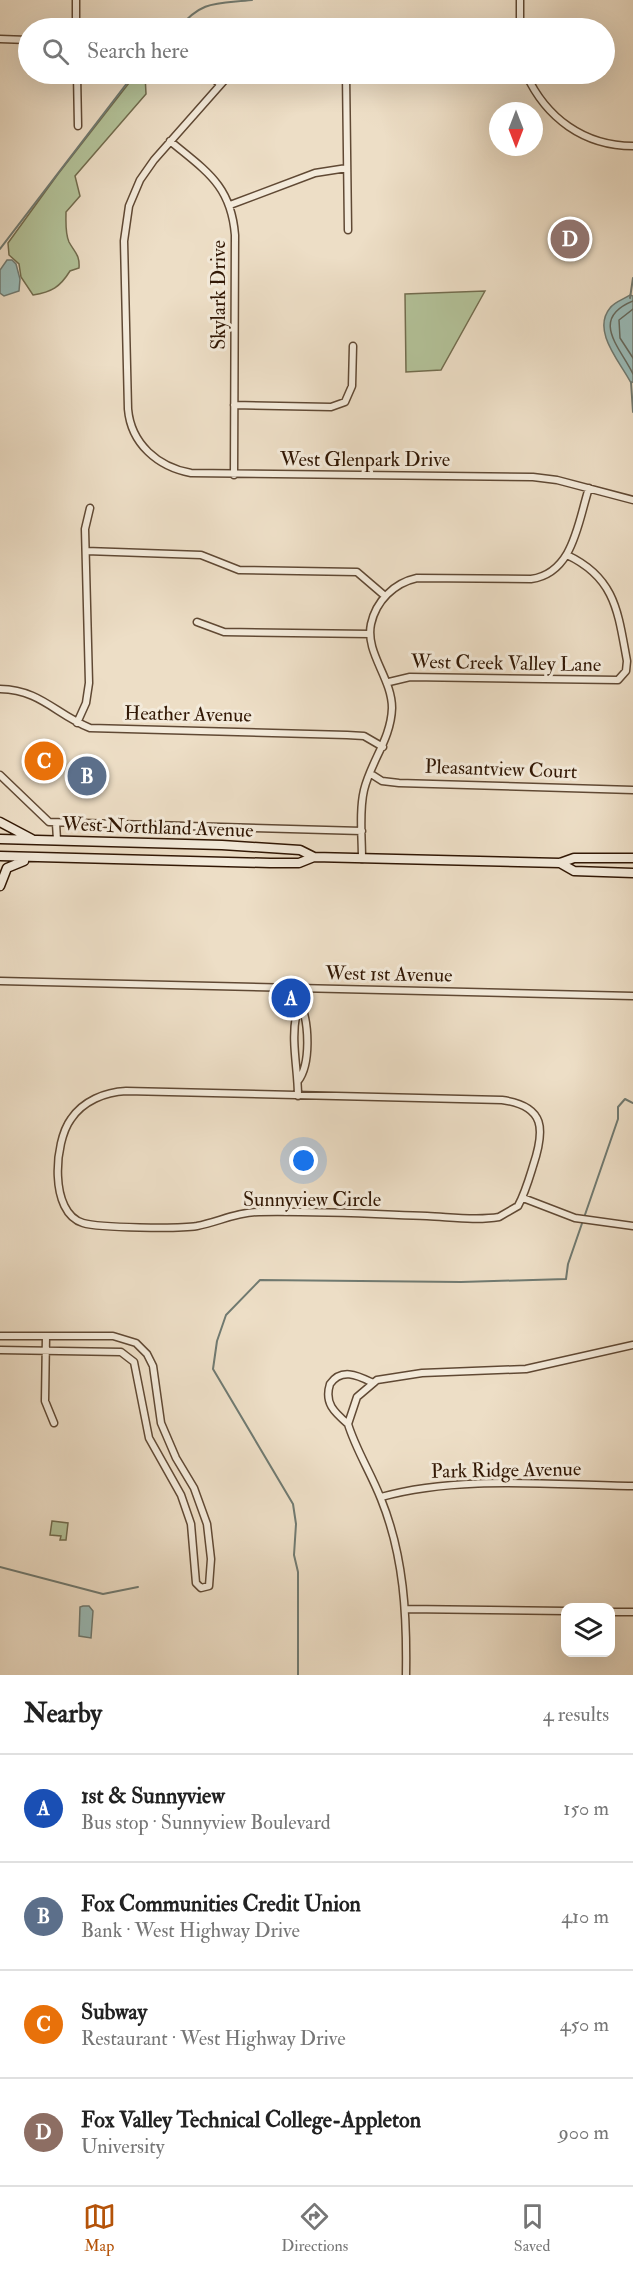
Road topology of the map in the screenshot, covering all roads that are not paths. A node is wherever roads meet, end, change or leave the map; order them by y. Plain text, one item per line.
1 (76, 0) edge
2 (520, 0) edge
3 (76, 18) edge
4 (520, 18) edge
5 (0, 39) edge
6 (18, 40) edge
7 (77, 84) edge
8 (220, 84) edge
9 (346, 84) edge
10 (532, 84) edge
11 (78, 126) dead end
12 (170, 141) junction
13 (633, 146) edge
14 (347, 168) junction
15 (230, 205) junction
16 (348, 230) dead end
17 (353, 346) dead end
18 (234, 405) junction
19 (234, 475) junction
20 (588, 488) junction
21 (633, 500) edge
22 (90, 508) dead end
23 (86, 551) junction
24 (567, 555) junction
25 (385, 596) junction
26 (197, 622) dead end
27 (370, 634) junction
28 (388, 682) junction
29 (0, 689) edge
30 (77, 723) junction
31 (383, 747) junction
32 (371, 774) junction
33 (0, 775) edge
34 (633, 790) edge
35 (0, 822) edge
36 (56, 823) junction
37 (362, 831) junction
38 (0, 839) edge
39 (32, 839) junction
40 (57, 840) junction
41 (0, 856) edge
42 (314, 857) junction
43 (38, 858) junction
44 (633, 858) edge
45 (362, 859) junction
46 (560, 863) junction
47 (633, 873) edge
48 (0, 886) edge
49 (0, 981) edge
50 (302, 988) junction
51 (633, 996) edge
52 (301, 1004) junction
53 (298, 1081) junction
54 (298, 1096) junction
55 (523, 1198) junction
56 (633, 1226) edge
57 (0, 1336) edge
58 (46, 1336) junction
59 (124, 1338) junction
60 (633, 1345) edge
61 (0, 1350) edge
62 (46, 1350) junction
63 (120, 1352) junction
64 (371, 1382) junction
65 (54, 1423) dead end
66 (348, 1424) junction
67 (167, 1440) junction
68 (153, 1445) junction
69 (633, 1486) edge
70 (381, 1497) junction
71 (202, 1508) junction
72 (188, 1513) junction
73 (406, 1609) junction
74 (561, 1611) edge
75 (615, 1612) edge
76 (633, 1612) edge
77 (406, 1675) edge

1 - 3 street
2 - 4 street
5 - 6 street
7 - 11 street
8 - 12 street, West Glenpark Drive
9 - 14 street
10 - 13 street
12 - 15 street, Skylark Drive
12 - 19 street, West Glenpark Drive
14 - 15 street
14 - 16 street
15 - 18 street, Skylark Drive
17 - 18 street
18 - 19 street, Skylark Drive
19 - 20 street, West Glenpark Drive
20 - 21 street, West Glenpark Drive
20 - 24 street
22 - 23 street
23 - 25 street
23 - 30 street
24 - 25 street
24 - 28 street, West Creek Valley Lane
25 - 27 street
26 - 27 street
27 - 28 street
28 - 31 street
29 - 30 street, Heather Avenue
30 - 31 street, Heather Avenue
31 - 32 street
32 - 34 street, Pleasantview Court
32 - 37 street
33 - 36 street
35 - 39 main road
36 - 37 street
36 - 40 street
37 - 45 street
38 - 39 main road, West Northland Avenue
39 - 40 main road, West Northland Avenue
40 - 42 main road, West Northland Avenue
41 - 43 main road, West Northland Avenue
42 - 43 main road, West Northland Avenue
42 - 45 main road, West Northland Avenue
43 - 48 main road
44 - 46 main road, West Northland Avenue
45 - 46 main road, West Northland Avenue
46 - 47 main road, West Northland Avenue
49 - 50 street, West 1st Avenue
50 - 51 street, West 1st Avenue
50 - 52 street
52 - 53 street
52 - 53 street
53 - 54 street
54 - 55 street, Sunnyview Circle
54 - 55 street, Sunnyview Circle
55 - 56 street
57 - 58 street
58 - 59 street
58 - 62 street
59 - 63 street
59 - 67 street
60 - 64 street
61 - 62 street
62 - 63 street
62 - 65 street
63 - 68 street
64 - 66 street
64 - 66 street
66 - 70 street
67 - 68 street
67 - 71 street
68 - 72 street
69 - 70 street, Park Ridge Avenue
70 - 73 street
71 - 72 street
71 - 72 street
73 - 74 street
73 - 77 street
75 - 76 street

